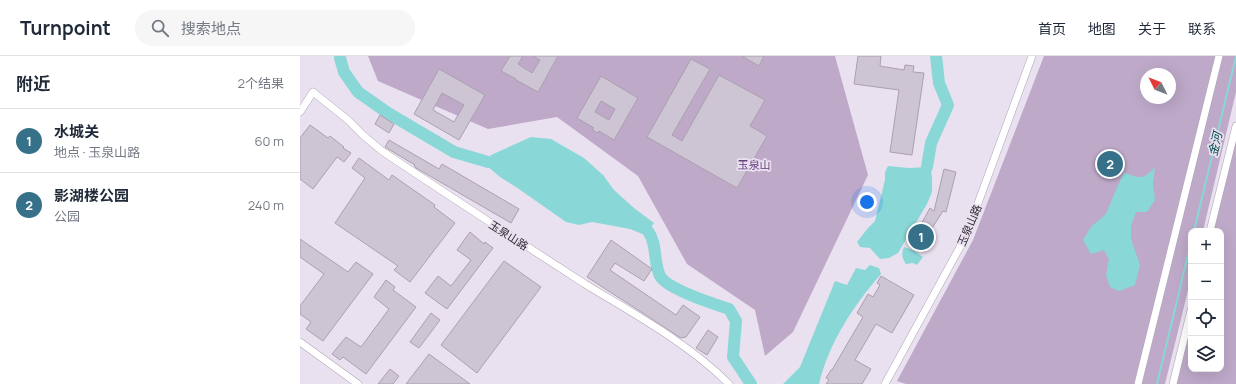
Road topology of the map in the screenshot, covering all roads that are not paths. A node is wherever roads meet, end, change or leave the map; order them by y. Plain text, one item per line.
1 (1032, 56) edge
2 (1219, 56) edge
3 (300, 112) edge
4 (1236, 126) edge
5 (1211, 228) edge
6 (1188, 322) edge
7 (300, 342) edge
8 (358, 384) edge
9 (729, 384) edge
10 (885, 384) edge
11 (1138, 384) edge
12 (1173, 384) edge

1 - 10 street, 玉泉山路
2 - 11 street
3 - 9 street, 玉泉山路
4 - 5 street
6 - 12 street
7 - 8 street

